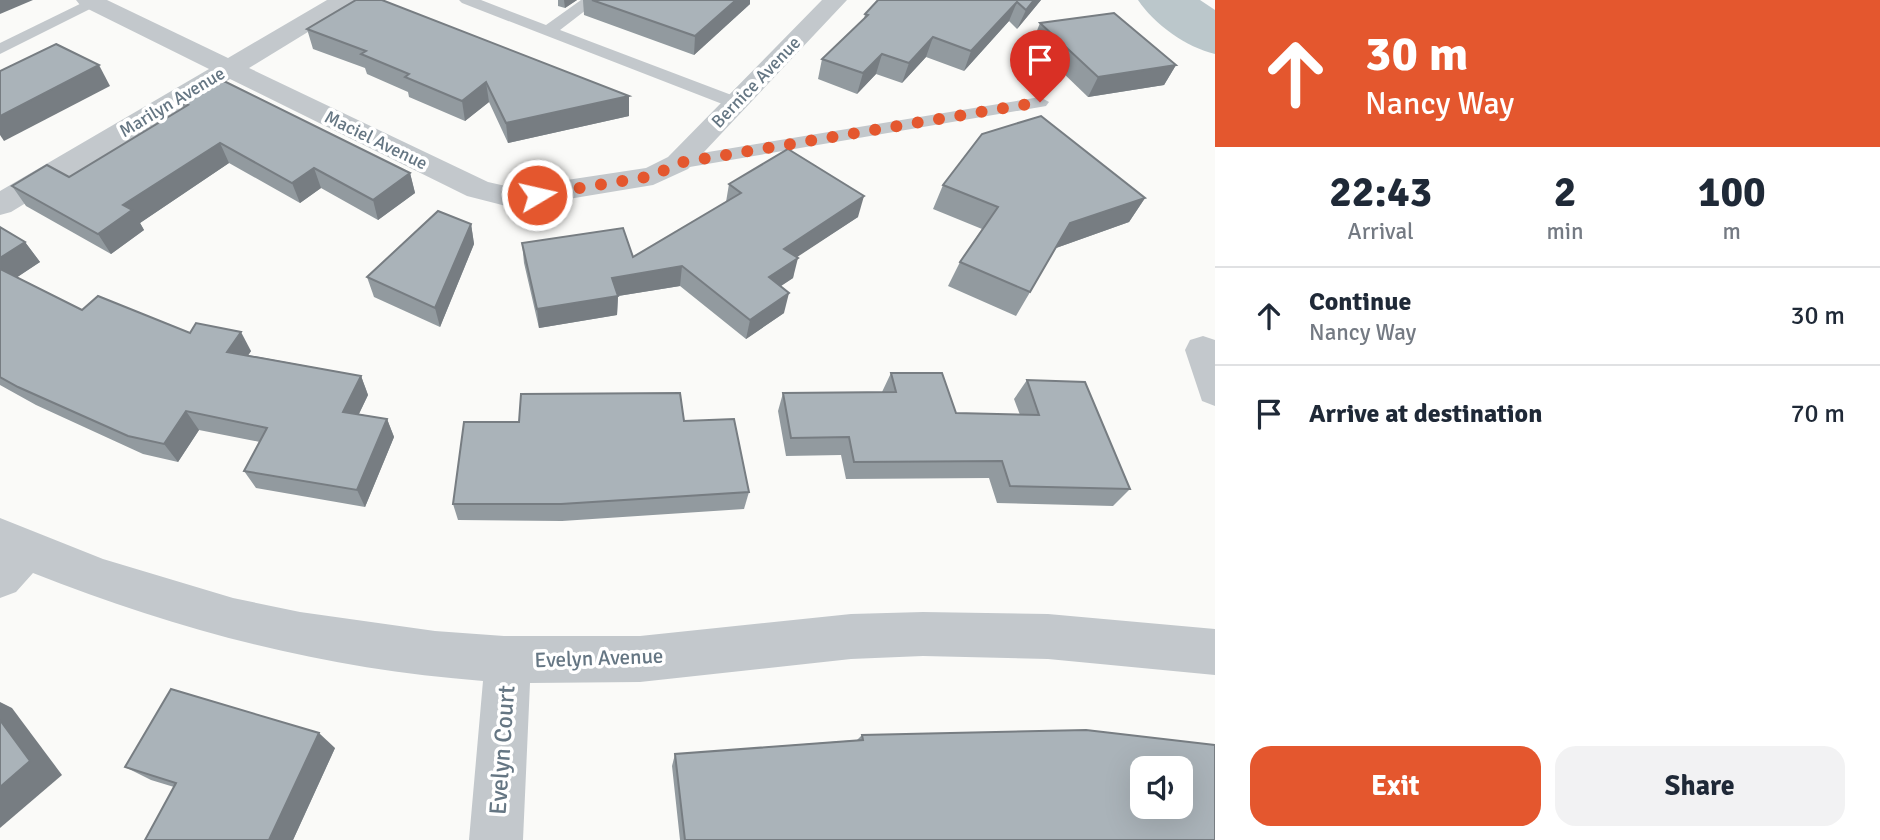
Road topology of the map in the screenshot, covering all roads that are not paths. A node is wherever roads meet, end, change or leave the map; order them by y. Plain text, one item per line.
1 (344, 0) edge
2 (467, 0) edge
3 (591, 0) edge
4 (835, 0) edge
5 (91, 1) edge
6 (548, 31) junction
7 (0, 48) edge
8 (229, 68) junction
9 (1040, 102) dead end
10 (736, 103) junction
11 (678, 163) junction
12 (0, 205) edge
13 (1202, 350) dead end
14 (1215, 391) edge
15 (8, 555) edge
16 (1215, 652) edge
17 (508, 660) junction
18 (496, 840) edge

1 - 8 street, Marilyn Avenue
2 - 6 lane
3 - 6 lane
4 - 10 street, Bernice Avenue
5 - 7 lane
5 - 8 street, Maciel Avenue
6 - 10 lane
8 - 11 street, Maciel Avenue
8 - 12 street, Marilyn Avenue
9 - 11 lane
10 - 11 street, Bernice Avenue
13 - 14 street
15 - 17 street, Evelyn Avenue
16 - 17 street, Evelyn Avenue
17 - 18 street, Evelyn Court

